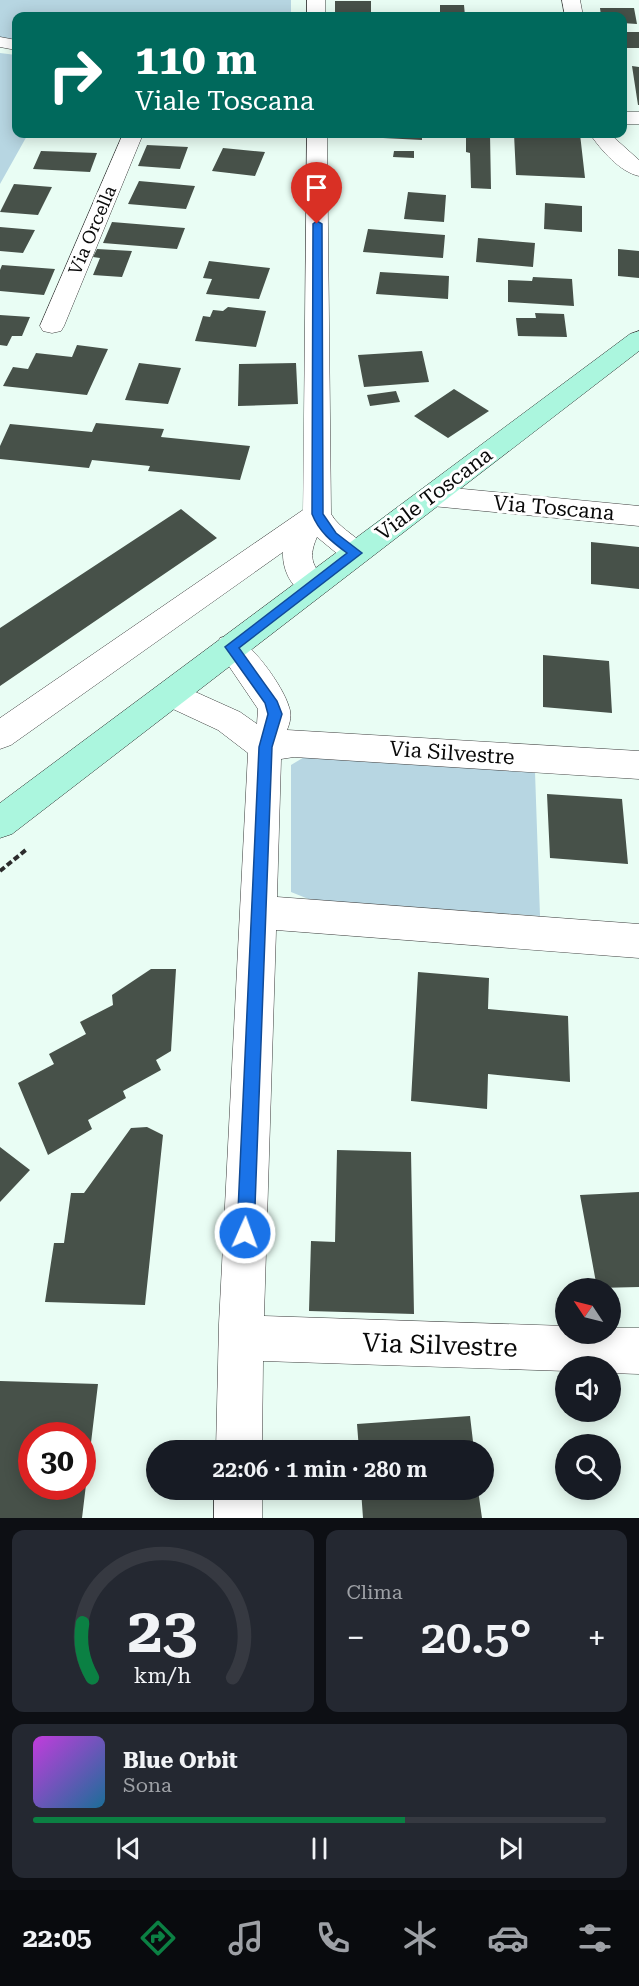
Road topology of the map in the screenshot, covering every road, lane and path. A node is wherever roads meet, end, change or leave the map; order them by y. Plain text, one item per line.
1 (131, 138) edge
2 (317, 138) edge
3 (603, 138) edge
4 (639, 170) edge
5 (52, 326) dead end
6 (639, 339) edge
7 (432, 496) junction
8 (317, 514) junction
9 (639, 516) edge
10 (356, 553) junction
11 (312, 586) junction
12 (231, 647) junction
13 (171, 694) junction
14 (0, 735) edge
15 (265, 747) junction
16 (639, 765) edge
17 (0, 823) edge
18 (259, 912) junction
19 (639, 941) edge
20 (241, 1338) junction
21 (639, 1351) edge
22 (239, 1440) edge
23 (238, 1500) edge
24 (238, 1518) edge

1 - 5 street, Via Orcella
2 - 8 street
3 - 4 street
6 - 7 street, Viale Toscana
7 - 9 street, Via Toscana
7 - 10 street, Viale Toscana
8 - 10 street
8 - 11 street
8 - 14 street
10 - 11 street, Viale Toscana
11 - 12 street, Viale Toscana
12 - 13 street, Viale Toscana
12 - 15 street
13 - 15 street
13 - 17 street, Viale Toscana
15 - 16 street, Via Silvestre
15 - 18 street
18 - 19 street
18 - 20 street
20 - 21 street, Via Silvestre
20 - 22 street
23 - 24 street

